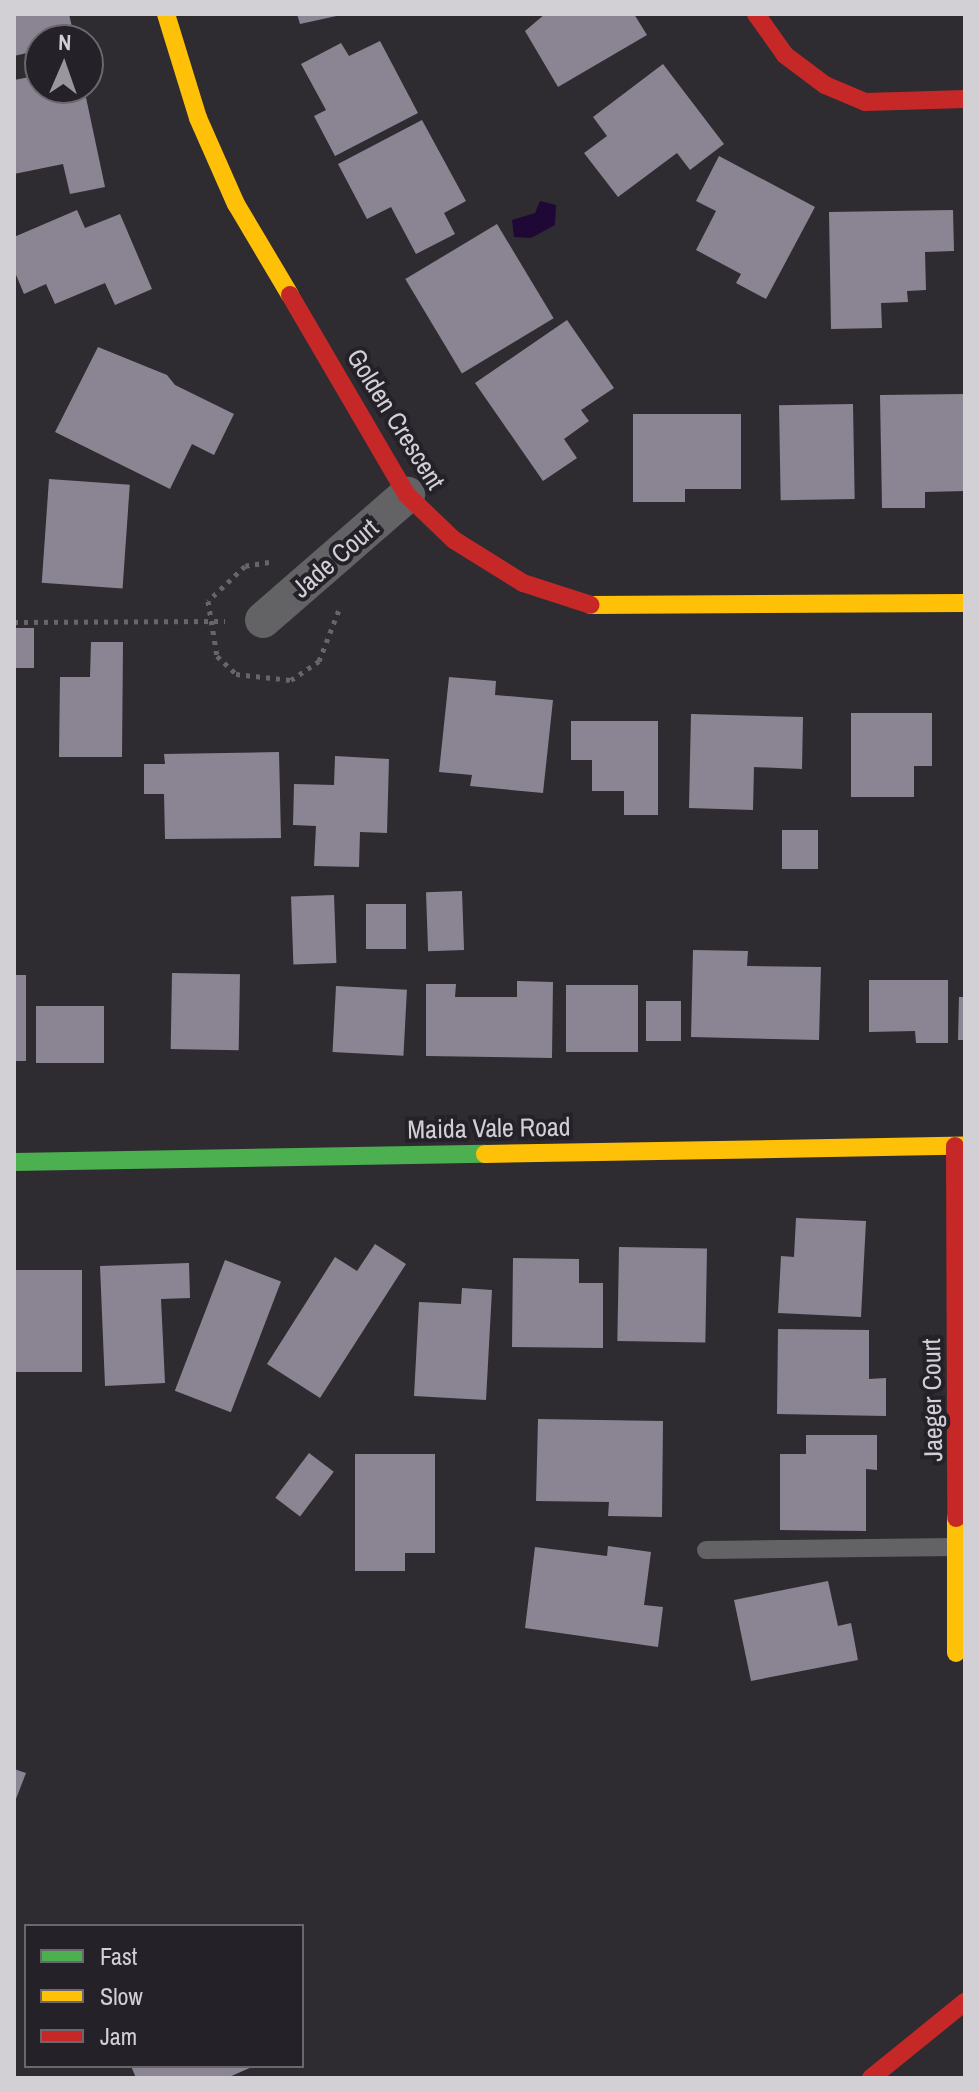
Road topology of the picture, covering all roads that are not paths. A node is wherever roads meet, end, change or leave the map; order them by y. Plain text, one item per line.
1 (166, 14) edge
2 (756, 14) edge
3 (965, 99) edge
4 (407, 495) junction
5 (965, 603) edge
6 (263, 620) road end
7 (960, 1146) edge
8 (14, 1162) edge
9 (962, 1547) edge
10 (706, 1550) dead end
11 (956, 1653) dead end
12 (965, 2002) edge
13 (871, 2078) edge

1 - 4 street, Golden Crescent
2 - 3 street
4 - 5 street, Golden Crescent
4 - 6 street, Jade Court
7 - 8 street, Maida Vale Road
7 - 9 street, Jaeger Court
9 - 10 lane
9 - 11 street, Jaeger Court
12 - 13 street

